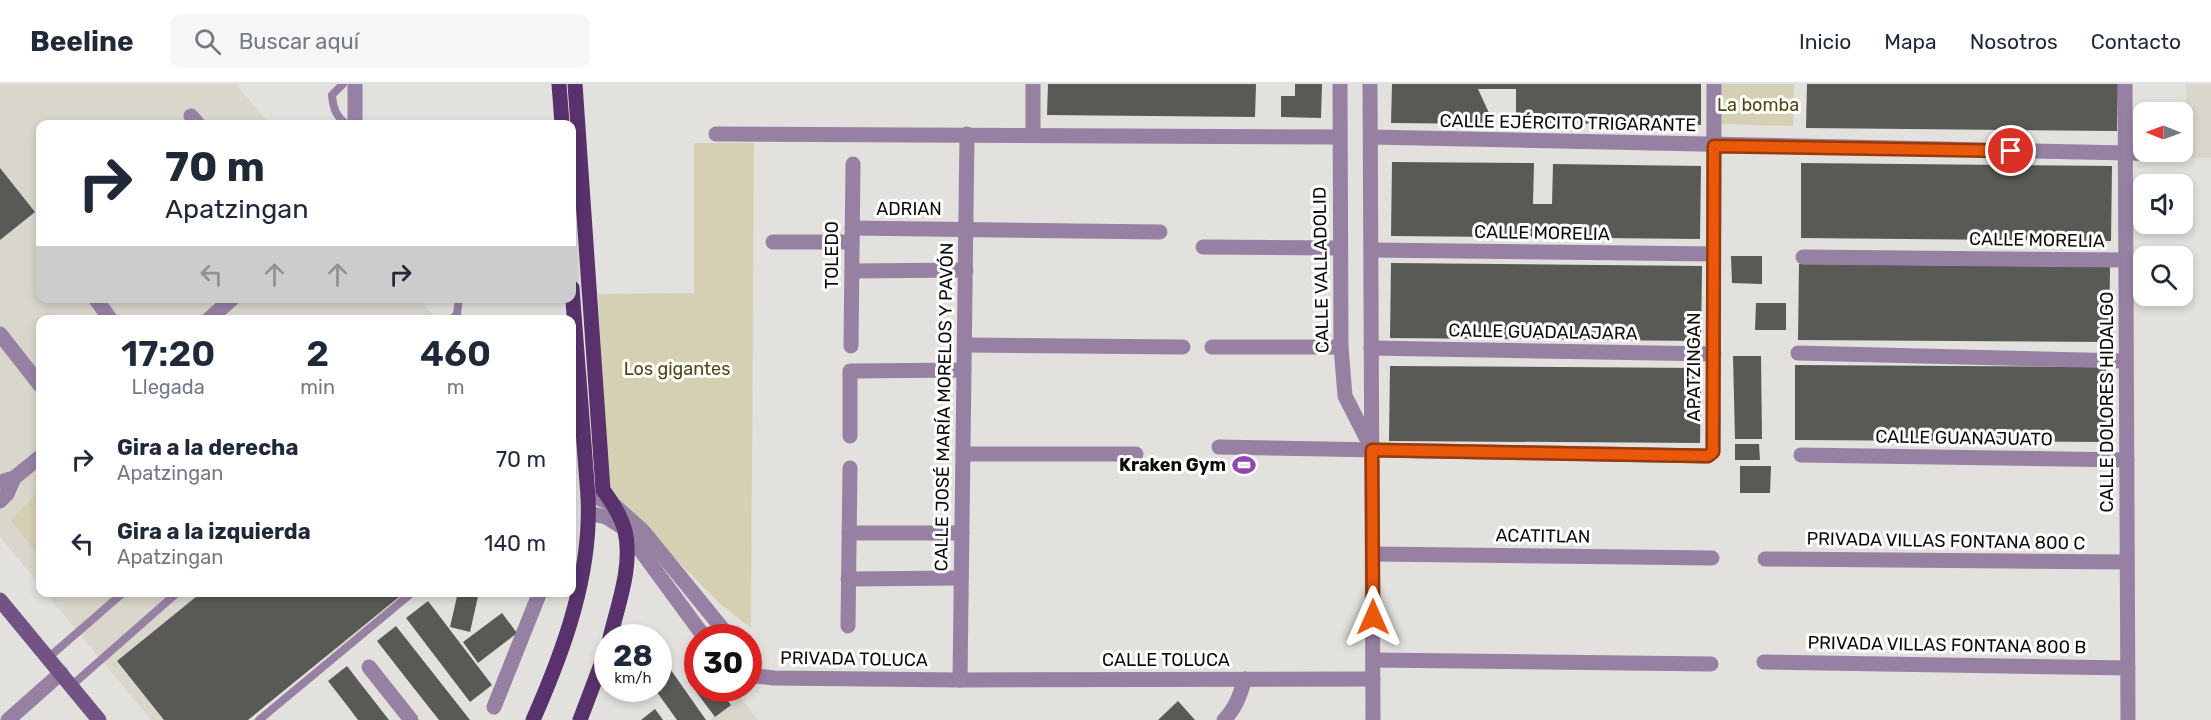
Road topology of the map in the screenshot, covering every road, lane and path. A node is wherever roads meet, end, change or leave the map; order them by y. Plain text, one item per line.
1 (343, 84) edge
2 (355, 84) edge
3 (559, 84) edge
4 (575, 84) edge
5 (1033, 84) edge
6 (1340, 84) edge
7 (1370, 84) edge
8 (1714, 84) edge
9 (2125, 84) edge
10 (341, 120) edge
11 (355, 120) edge
12 (562, 120) edge
13 (716, 134) dead end
14 (967, 134) junction
15 (1033, 135) junction
16 (1371, 137) junction
17 (1340, 138) junction
18 (1714, 146) junction
19 (2125, 153) junction
20 (2133, 153) edge
21 (853, 164) dead end
22 (966, 229) junction
23 (1160, 232) dead end
24 (852, 235) junction
25 (773, 242) dead end
26 (1203, 247) dead end
27 (1340, 248) junction
28 (1371, 250) junction
29 (1713, 254) junction
30 (1803, 257) dead end
31 (2126, 260) junction
32 (966, 270) junction
33 (852, 271) junction
34 (222, 303) edge
35 (212, 315) edge
36 (0, 334) edge
37 (576, 340) edge
38 (965, 345) junction
39 (851, 346) dead end
40 (1183, 347) dead end
41 (1212, 347) dead end
42 (1341, 347) junction
43 (1371, 348) junction
44 (1798, 353) dead end
45 (1714, 354) junction
46 (2126, 361) junction
47 (964, 370) junction
48 (36, 380) edge
49 (850, 436) dead end
50 (1219, 447) dead end
51 (1372, 450) junction
52 (963, 454) junction
53 (1136, 454) dead end
54 (1801, 455) dead end
55 (36, 460) edge
56 (2127, 460) junction
57 (850, 468) dead end
58 (4, 488) edge
59 (588, 496) junction
60 (614, 505) junction
61 (589, 513) junction
62 (625, 529) junction
63 (849, 533) junction
64 (962, 533) junction
65 (1373, 554) junction
66 (1712, 558) dead end
67 (1765, 559) dead end
68 (2127, 562) junction
69 (962, 578) junction
70 (848, 579) junction
71 (576, 586) edge
72 (118, 597) edge
73 (171, 597) edge
74 (407, 597) edge
75 (538, 597) edge
76 (573, 597) edge
77 (0, 600) edge
78 (614, 624) edge
79 (695, 624) edge
80 (719, 624) edge
81 (848, 626) dead end
82 (48, 658) junction
83 (1373, 660) junction
84 (1764, 662) dead end
85 (1711, 664) dead end
86 (369, 667) dead end
87 (2128, 668) junction
88 (61, 673) junction
89 (762, 677) edge
90 (1245, 679) junction
91 (1373, 679) junction
92 (960, 680) junction
93 (594, 683) edge
94 (71, 686) junction
95 (494, 707) dead end
96 (8, 720) edge
97 (99, 720) edge
98 (259, 720) edge
99 (411, 720) edge
100 (532, 720) edge
101 (580, 720) edge
102 (1224, 720) edge
103 (1373, 720) edge
104 (2128, 720) edge

1 - 10 lane
2 - 11 street
3 - 12 main road
4 - 60 main road
5 - 15 street
6 - 17 street, CALLE VALLADOLID
7 - 16 street, CALLE VALLADOLID
8 - 18 street, APATZINGAN
9 - 19 street, CALLE DOLORES HIDALGO
13 - 14 street
14 - 15 street
14 - 22 street, CALLE JOSÉ MARÍA MORELOS Y PAVÓN
15 - 17 street
16 - 18 street, CALLE EJÉRCITO TRIGARANTE
16 - 28 street, CALLE VALLADOLID
17 - 27 street, CALLE VALLADOLID
18 - 19 street, CALLE EJÉRCITO TRIGARANTE
18 - 29 street, APATZINGAN
19 - 20 street, CALLE EJÉRCITO TRIGARANTE
19 - 31 street, CALLE DOLORES HIDALGO
21 - 24 street, TOLEDO
22 - 23 street, ADRIAN
22 - 24 street, ADRIAN
22 - 32 street, CALLE JOSÉ MARÍA MORELOS Y PAVÓN
24 - 25 street, ADRIAN
24 - 33 street, TOLEDO
26 - 27 street
27 - 42 street, CALLE VALLADOLID
28 - 29 street, CALLE MORELIA
28 - 43 street, CALLE VALLADOLID
29 - 45 street, APATZINGAN
30 - 31 street, CALLE MORELIA
31 - 46 street, CALLE DOLORES HIDALGO
32 - 33 street
32 - 38 street, CALLE JOSÉ MARÍA MORELOS Y PAVÓN
33 - 39 street, TOLEDO
34 - 35 street
36 - 48 street
37 - 59 main road
38 - 40 street
38 - 47 street, CALLE JOSÉ MARÍA MORELOS Y PAVÓN
41 - 42 street
42 - 51 street, CALLE VALLADOLID
43 - 45 street, CALLE GUADALAJARA
43 - 51 street, CALLE VALLADOLID
44 - 46 street
45 - 51 street, APATZINGAN
46 - 56 street, CALLE DOLORES HIDALGO
47 - 49 street
47 - 52 street, CALLE JOSÉ MARÍA MORELOS Y PAVÓN
50 - 51 street
51 - 65 street, CALLE VALLADOLID
52 - 53 street
52 - 64 street, CALLE JOSÉ MARÍA MORELOS Y PAVÓN
54 - 56 street, CALLE GUANAJUATO
55 - 58 street
56 - 68 street, CALLE DOLORES HIDALGO
57 - 63 street
59 - 60 street
59 - 61 main road
60 - 62 main road
60 - 80 street
61 - 62 street
61 - 71 main road
62 - 78 main road
62 - 79 street
63 - 64 street
63 - 70 street
64 - 69 street, CALLE JOSÉ MARÍA MORELOS Y PAVÓN
65 - 66 street, ACATITLAN
65 - 83 street, CALLE VALLADOLID
67 - 68 street, PRIVADA VILLAS FONTANA 800 C
68 - 87 street, CALLE DOLORES HIDALGO
69 - 70 street
69 - 92 street, CALLE JOSÉ MARÍA MORELOS Y PAVÓN
70 - 81 street
72 - 82 lane
73 - 94 lane
74 - 98 lane
75 - 95 street
76 - 100 main road
77 - 82 main road
82 - 88 main road
83 - 85 street
83 - 91 street, CALLE VALLADOLID
84 - 87 street, PRIVADA VILLAS FONTANA 800 B
86 - 99 street
87 - 104 street, CALLE DOLORES HIDALGO
88 - 94 main road
88 - 96 street
89 - 92 street, PRIVADA TOLUCA
90 - 91 street, CALLE TOLUCA
90 - 92 street, CALLE TOLUCA
90 - 102 street
91 - 103 street, CALLE VALLADOLID
93 - 101 main road
94 - 97 main road

